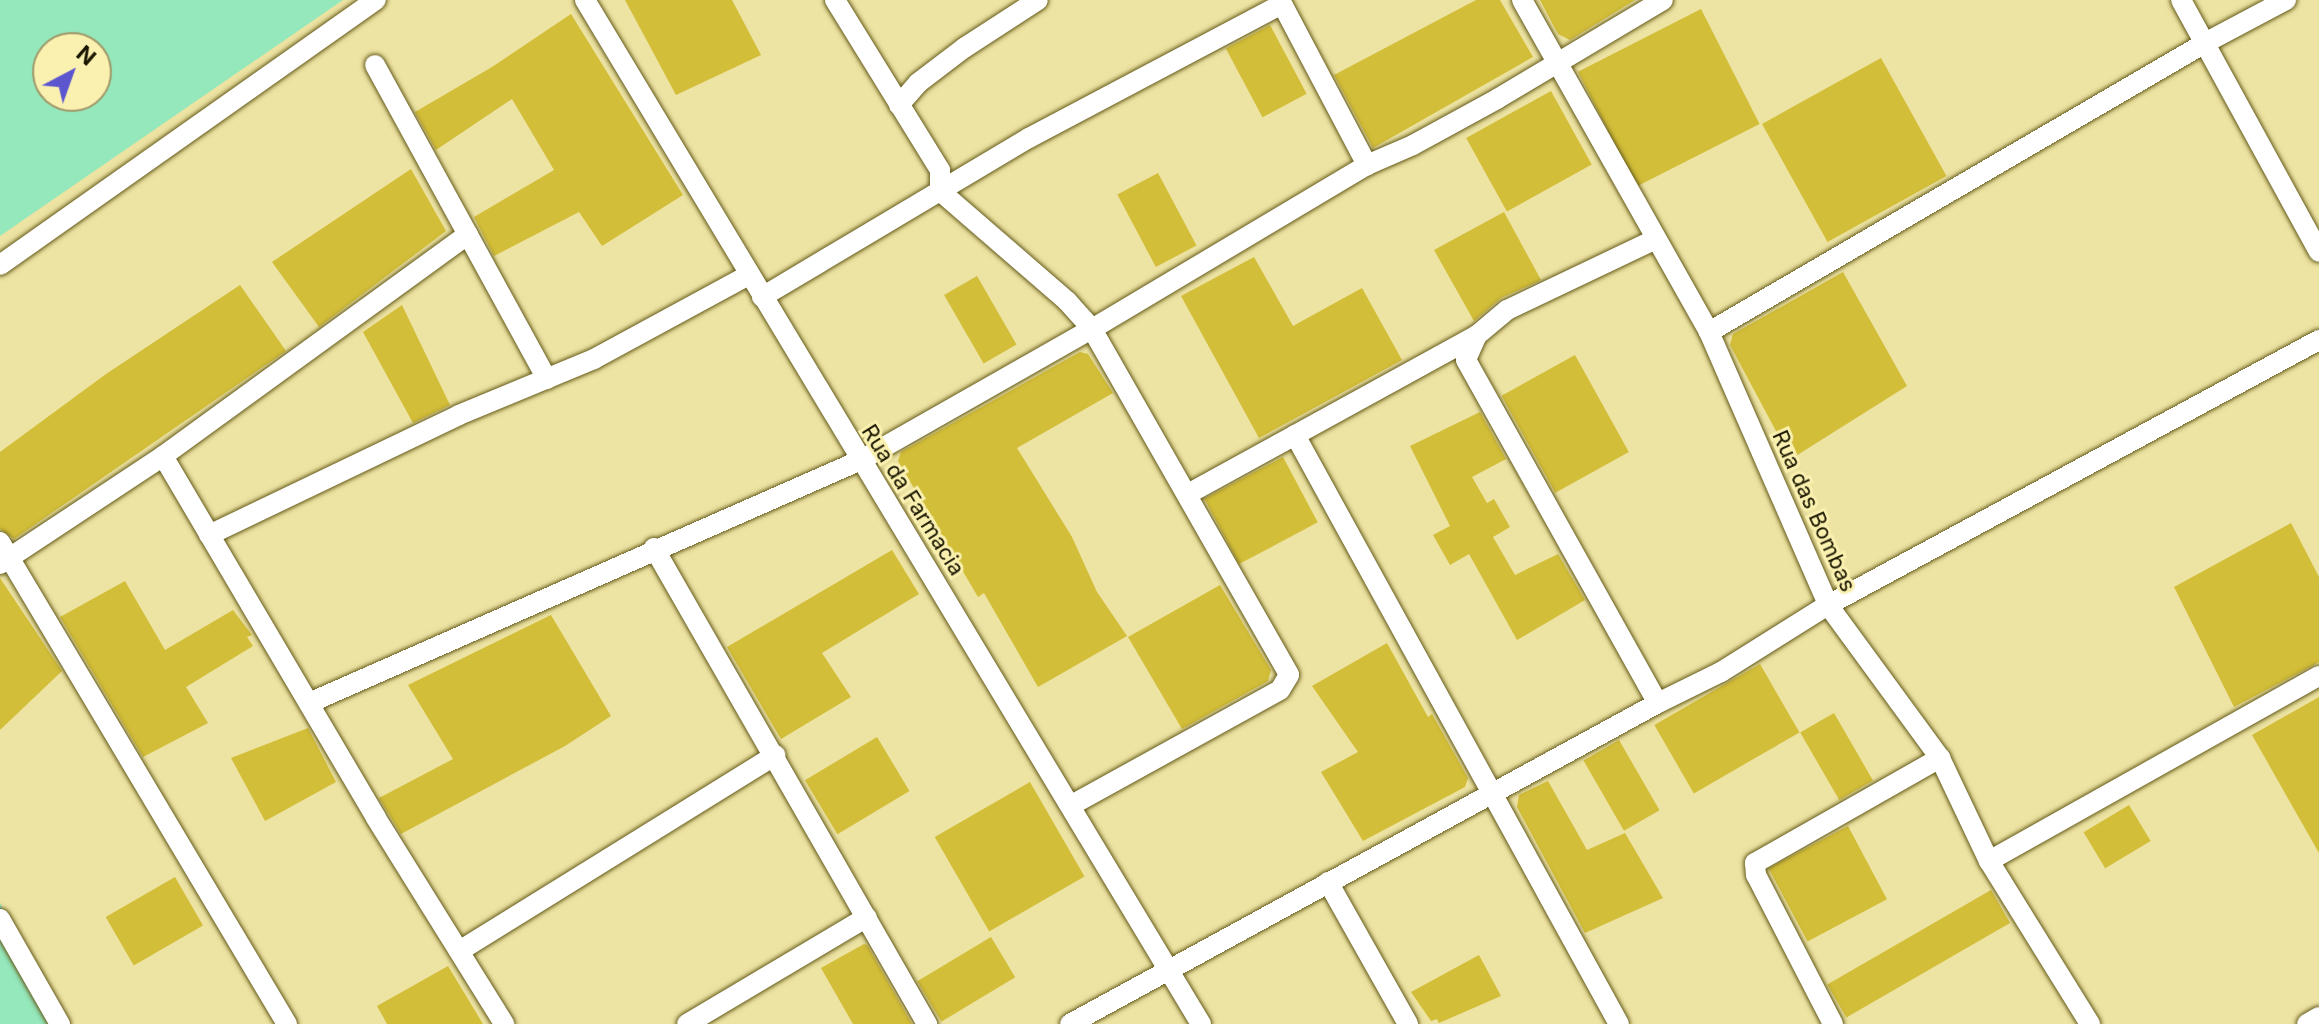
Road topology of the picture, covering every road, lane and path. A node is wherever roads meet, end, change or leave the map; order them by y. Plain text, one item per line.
1 (376, 0) edge
2 (585, 0) edge
3 (835, 0) edge
4 (1038, 0) edge
5 (1522, 0) edge
6 (1663, 0) edge
7 (2181, 0) edge
8 (2286, 0) edge
9 (1281, 2) edge
10 (2205, 43) junction
11 (1557, 64) junction
12 (375, 65) dead end
13 (899, 105) junction
14 (1367, 165) junction
15 (940, 191) junction
16 (468, 234) junction
17 (1656, 239) junction
18 (2319, 252) edge
19 (0, 265) edge
20 (749, 275) junction
21 (762, 297) junction
22 (1092, 329) junction
23 (1709, 332) junction
24 (1477, 335) junction
25 (2319, 340) edge
26 (547, 379) junction
27 (1295, 435) junction
28 (163, 456) junction
29 (861, 460) junction
30 (1188, 494) junction
31 (209, 535) junction
32 (654, 548) junction
33 (3, 554) edge
34 (1828, 605) junction
35 (2319, 676) edge
36 (309, 703) junction
37 (1658, 703) junction
38 (776, 755) junction
39 (1940, 758) junction
40 (1493, 792) junction
41 (1072, 805) junction
42 (1989, 861) junction
43 (1328, 882) junction
44 (867, 917) junction
45 (0, 919) edge
46 (461, 950) junction
47 (1168, 969) junction
48 (2319, 1017) edge
49 (60, 1024) edge
50 (287, 1024) edge
51 (504, 1024) edge
52 (687, 1024) edge
53 (927, 1024) edge
54 (1070, 1024) edge
55 (1201, 1024) edge
56 (1408, 1024) edge
57 (1619, 1024) edge
58 (1833, 1024) edge
59 (2090, 1024) edge
60 (2307, 1024) edge

1 - 19 street
2 - 20 street, Rua da Farmacia
3 - 13 street
4 - 13 street
5 - 11 street, Rua das Bombas
6 - 11 street
7 - 10 street
8 - 10 street
9 - 14 street
9 - 15 street
10 - 18 street
10 - 23 street
11 - 14 street
11 - 17 street, Rua das Bombas
12 - 16 street
13 - 15 street
14 - 22 street
15 - 21 street
15 - 22 street
16 - 26 street
16 - 28 street
17 - 23 street, Rua das Bombas
17 - 24 street
20 - 21 street, Rua da Farmacia
20 - 26 street
21 - 29 street, Rua da Farmacia
22 - 29 street
22 - 30 street
23 - 34 street, Rua das Bombas
24 - 27 street
24 - 37 street
25 - 34 street
26 - 31 street
27 - 30 street
27 - 40 street
28 - 31 street
28 - 33 street
29 - 32 street
29 - 41 street, Rua da Farmacia
30 - 41 street
31 - 36 street
32 - 36 street
32 - 38 street
33 - 50 street
34 - 37 street
34 - 39 street, Rua das Bombas
35 - 42 street
36 - 46 street
37 - 40 street
38 - 44 street
38 - 46 street
39 - 42 street, Rua das Bombas
39 - 58 street
40 - 43 street
40 - 57 street
41 - 47 street, Rua da Farmacia
42 - 59 street, Rua das Bombas
43 - 47 street
43 - 56 street
44 - 52 street
44 - 53 street
45 - 49 street
46 - 51 street
47 - 54 street
47 - 55 street, Rua da Farmacia
48 - 60 street

